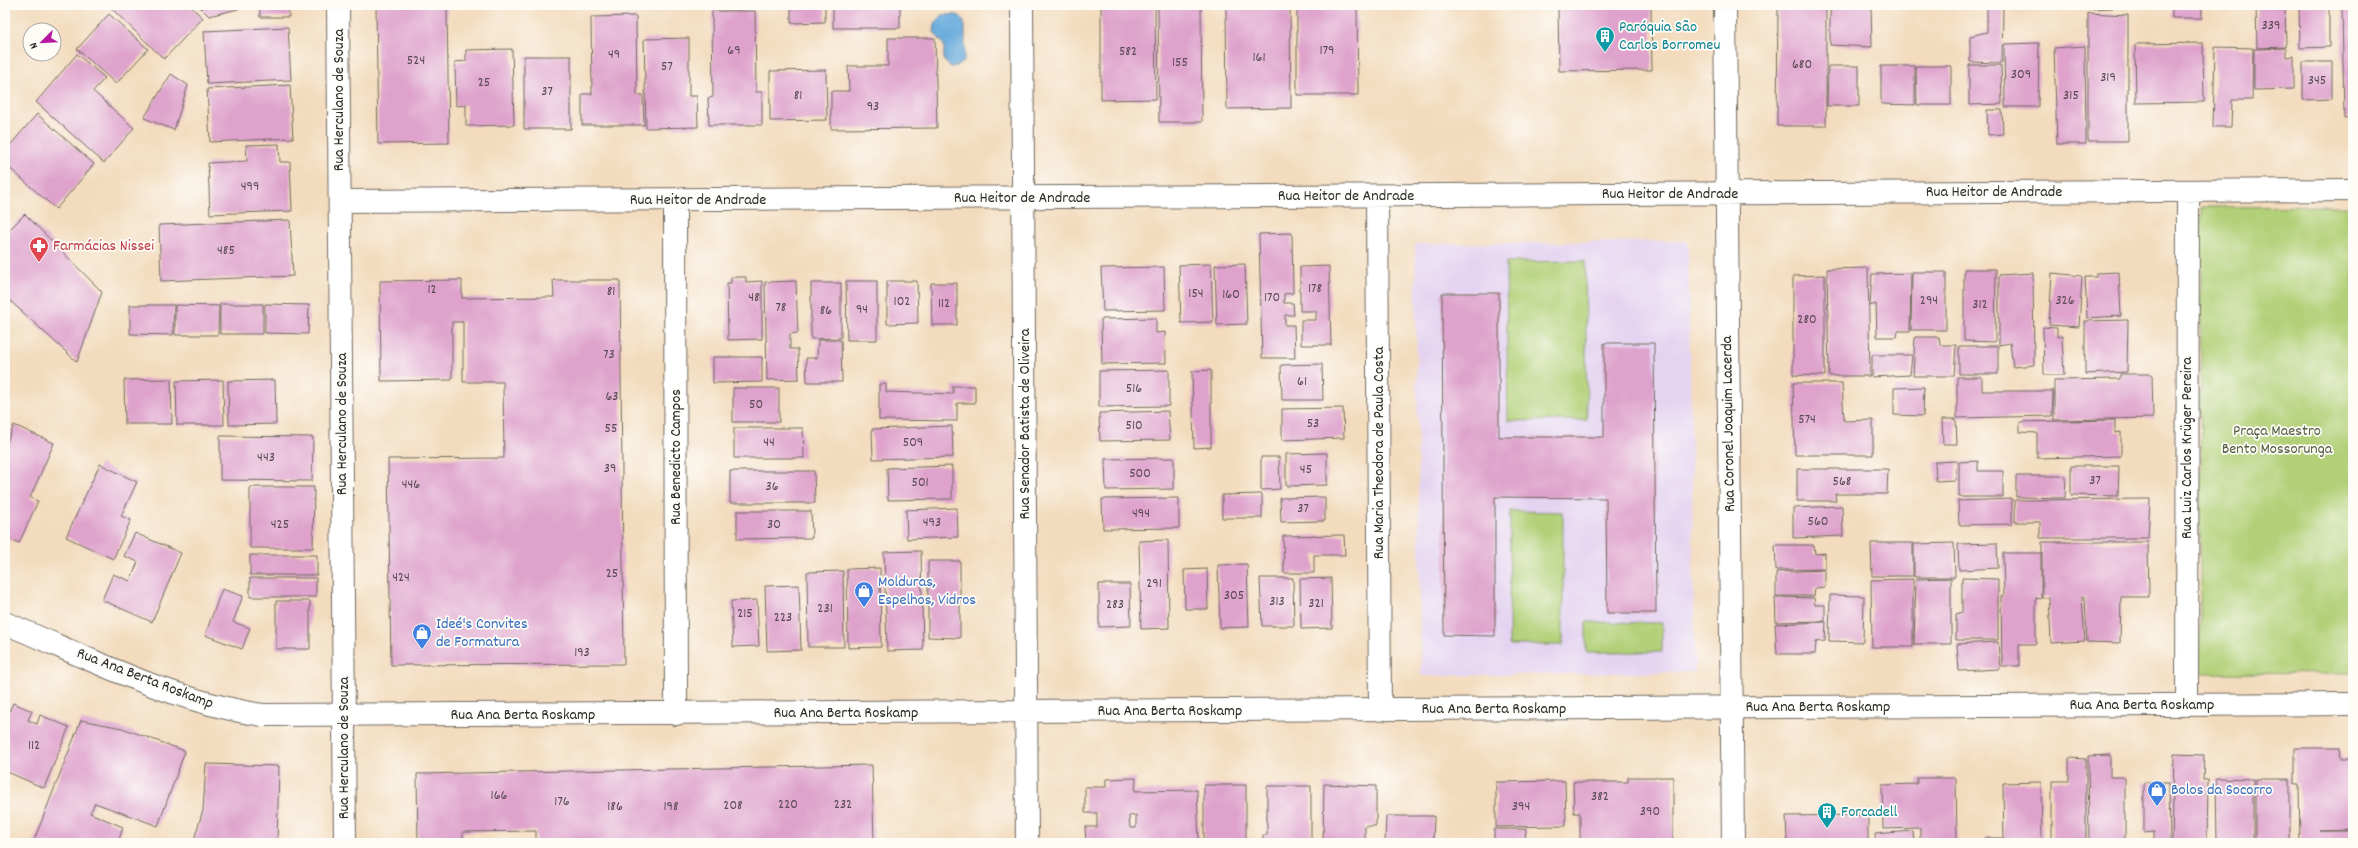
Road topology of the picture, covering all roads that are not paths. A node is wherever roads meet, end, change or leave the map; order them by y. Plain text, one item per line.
1 (338, 5) edge
2 (1022, 5) edge
3 (1725, 5) edge
4 (2353, 190) edge
5 (2188, 191) junction
6 (1727, 194) junction
7 (1377, 196) junction
8 (1024, 198) junction
9 (675, 200) junction
10 (340, 201) junction
11 (5, 623) edge
12 (2187, 704) junction
13 (2353, 704) edge
14 (1732, 707) junction
15 (1380, 710) junction
16 (1026, 712) junction
17 (676, 714) junction
18 (344, 716) junction
19 (345, 843) edge
20 (1027, 843) edge
21 (1733, 843) edge

1 - 10 street, Rua Herculano de Souza
2 - 8 street, Rua Senador Batista de Oliveira
3 - 6 street, Rua Coronel Joaquim Lacerda
4 - 5 street, Rua Heitor de Andrade
5 - 6 street, Rua Heitor de Andrade
5 - 12 street, Rua Luiz Carlos Krüger Pereira
6 - 7 street, Rua Heitor de Andrade
6 - 14 street, Rua Coronel Joaquim Lacerda
7 - 8 street, Rua Heitor de Andrade
7 - 15 street, Rua Maria Theodora de Paula Costa
8 - 9 street, Rua Heitor de Andrade
8 - 16 street, Rua Senador Batista de Oliveira
9 - 10 street, Rua Heitor de Andrade
9 - 17 street, Rua Benedicto Campos
10 - 18 street, Rua Herculano de Souza
11 - 18 street, Rua Ana Berta Roskamp
12 - 13 street, Rua Ana Berta Roskamp
12 - 14 street, Rua Ana Berta Roskamp
14 - 15 street, Rua Ana Berta Roskamp
14 - 21 street, Rua Coronel Joaquim Lacerda
15 - 16 street, Rua Ana Berta Roskamp
16 - 17 street, Rua Ana Berta Roskamp
16 - 20 street, Rua Senador Batista de Oliveira
17 - 18 street, Rua Ana Berta Roskamp
18 - 19 street, Rua Herculano de Souza

